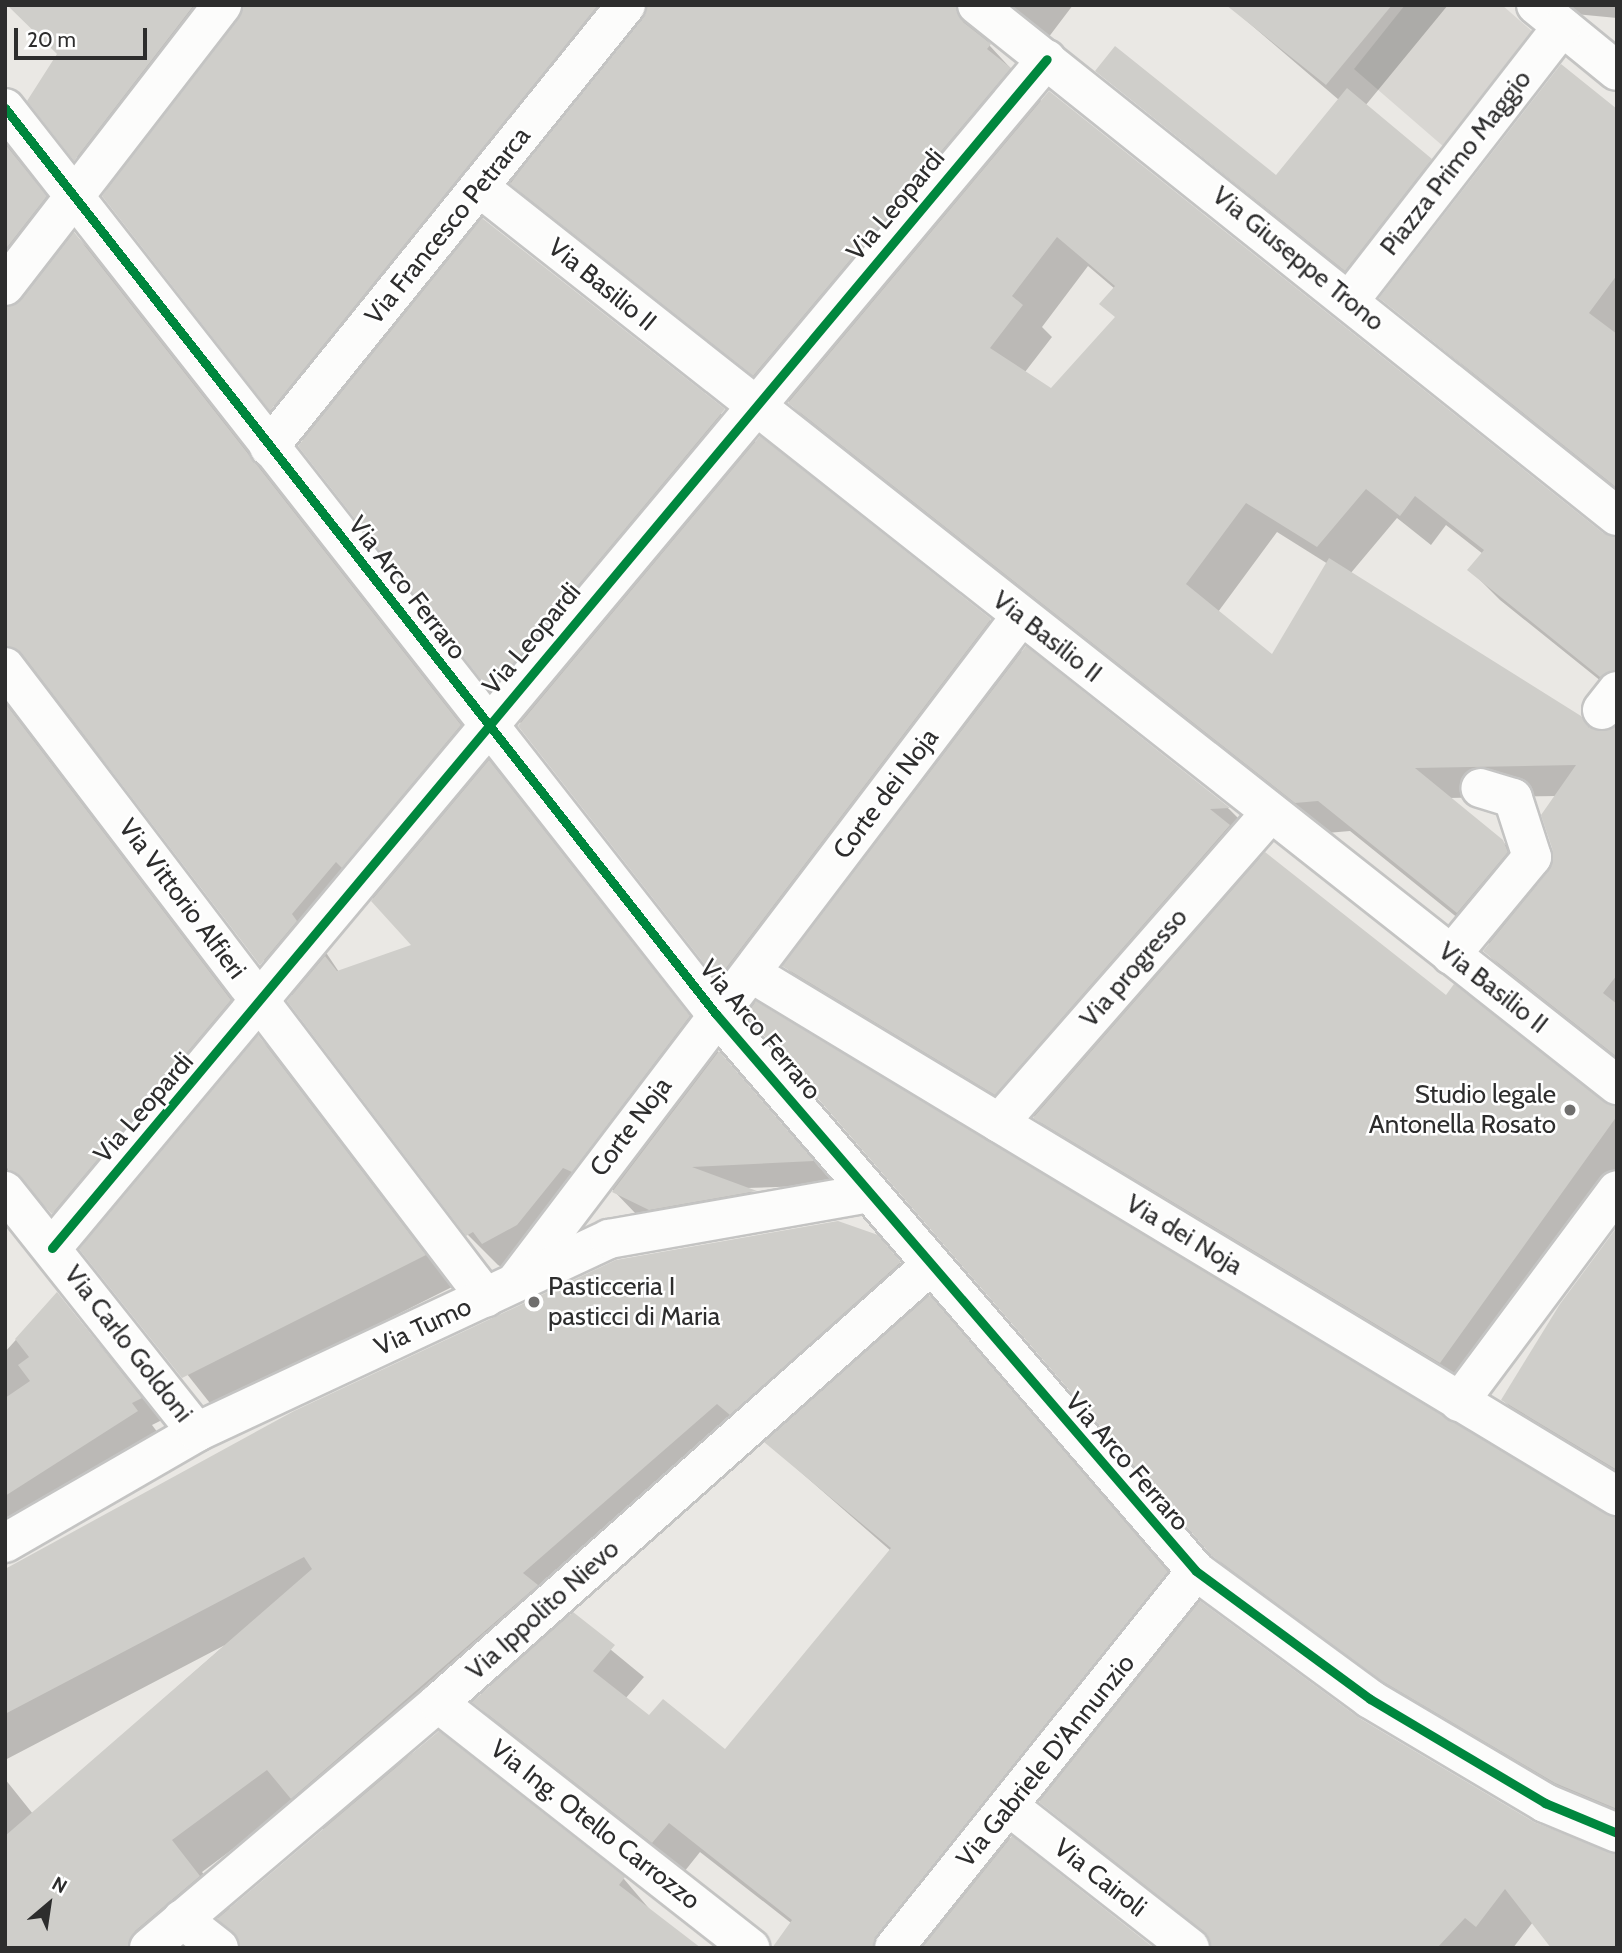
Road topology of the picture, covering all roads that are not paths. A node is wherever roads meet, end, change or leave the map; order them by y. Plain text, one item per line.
1 (222, 5) edge
2 (626, 5) edge
3 (977, 5) edge
4 (1549, 16) edge
5 (1047, 59) junction
6 (1617, 71) edge
7 (5, 108) edge
8 (479, 187) junction
9 (77, 196) junction
10 (5, 286) edge
11 (1350, 300) junction
12 (753, 406) junction
13 (269, 447) junction
14 (1617, 516) edge
15 (1021, 616) junction
16 (5, 667) edge
17 (488, 725) junction
18 (1480, 788) dead end
19 (1270, 813) junction
20 (1451, 955) junction
21 (751, 973) junction
22 (262, 1003) junction
23 (716, 1014) junction
24 (1617, 1085) edge
25 (999, 1123) junction
26 (1617, 1190) edge
27 (5, 1191) edge
28 (869, 1193) junction
29 (52, 1248) junction
30 (930, 1265) junction
31 (500, 1291) junction
32 (1460, 1402) junction
33 (197, 1432) junction
34 (1617, 1496) edge
35 (5, 1543) edge
36 (1196, 1571) junction
37 (438, 1703) junction
38 (1011, 1808) junction
39 (1617, 1833) edge
40 (182, 1919) junction
41 (149, 1948) edge
42 (219, 1948) edge
43 (751, 1948) edge
44 (894, 1948) edge
45 (1190, 1948) edge

1 - 9 street
2 - 8 street, Via Francesco Petrarca
3 - 5 street, Via Giuseppe Trono
4 - 6 street
4 - 11 street, Piazza Primo Maggio
5 - 11 street, Via Giuseppe Trono
5 - 12 street, Via Leopardi
7 - 9 street, Via Arco Ferraro
8 - 12 street, Via Basilio II
8 - 13 street, Via Francesco Petrarca
9 - 10 street
9 - 13 street, Via Arco Ferraro
11 - 14 street, Via Giuseppe Trono
12 - 15 street, Via Basilio II
12 - 17 street, Via Leopardi
13 - 17 street, Via Arco Ferraro
15 - 19 street, Via Basilio II
15 - 21 street, Corte dei Noja
16 - 22 street, Via Vittorio Alfieri
17 - 22 street, Via Leopardi
17 - 23 street, Via Arco Ferraro
18 - 20 street
19 - 20 street, Via Basilio II
19 - 25 street, Via progresso
20 - 24 street, Via Basilio II
21 - 23 street, Corte Noja
21 - 25 street, Via dei Noja
22 - 29 street, Via Leopardi
22 - 31 street, Via Vittorio Alfieri
23 - 28 street, Via Arco Ferraro
23 - 31 street, Corte Noja
25 - 32 street, Via dei Noja
26 - 32 street
27 - 29 street, Via Carlo Goldoni
28 - 30 street, Via Arco Ferraro
28 - 31 street, Via Tumo
29 - 33 street, Via Carlo Goldoni
30 - 36 street, Via Arco Ferraro
30 - 37 street, Via Ippolito Nievo
31 - 33 street, Via Tumo
32 - 34 street, Via dei Noja
33 - 35 street, Via Tumo
36 - 38 street, Via Gabriele D'Annunzio
36 - 39 street, Via Arco Ferraro
37 - 40 street, Via Ippolito Nievo
37 - 43 street, Via Ing. Otello Carrozzo
38 - 44 street, Via Gabriele D'Annunzio
38 - 45 street, Via Cairoli
40 - 41 street, Via Ippolito Nievo
40 - 42 street

